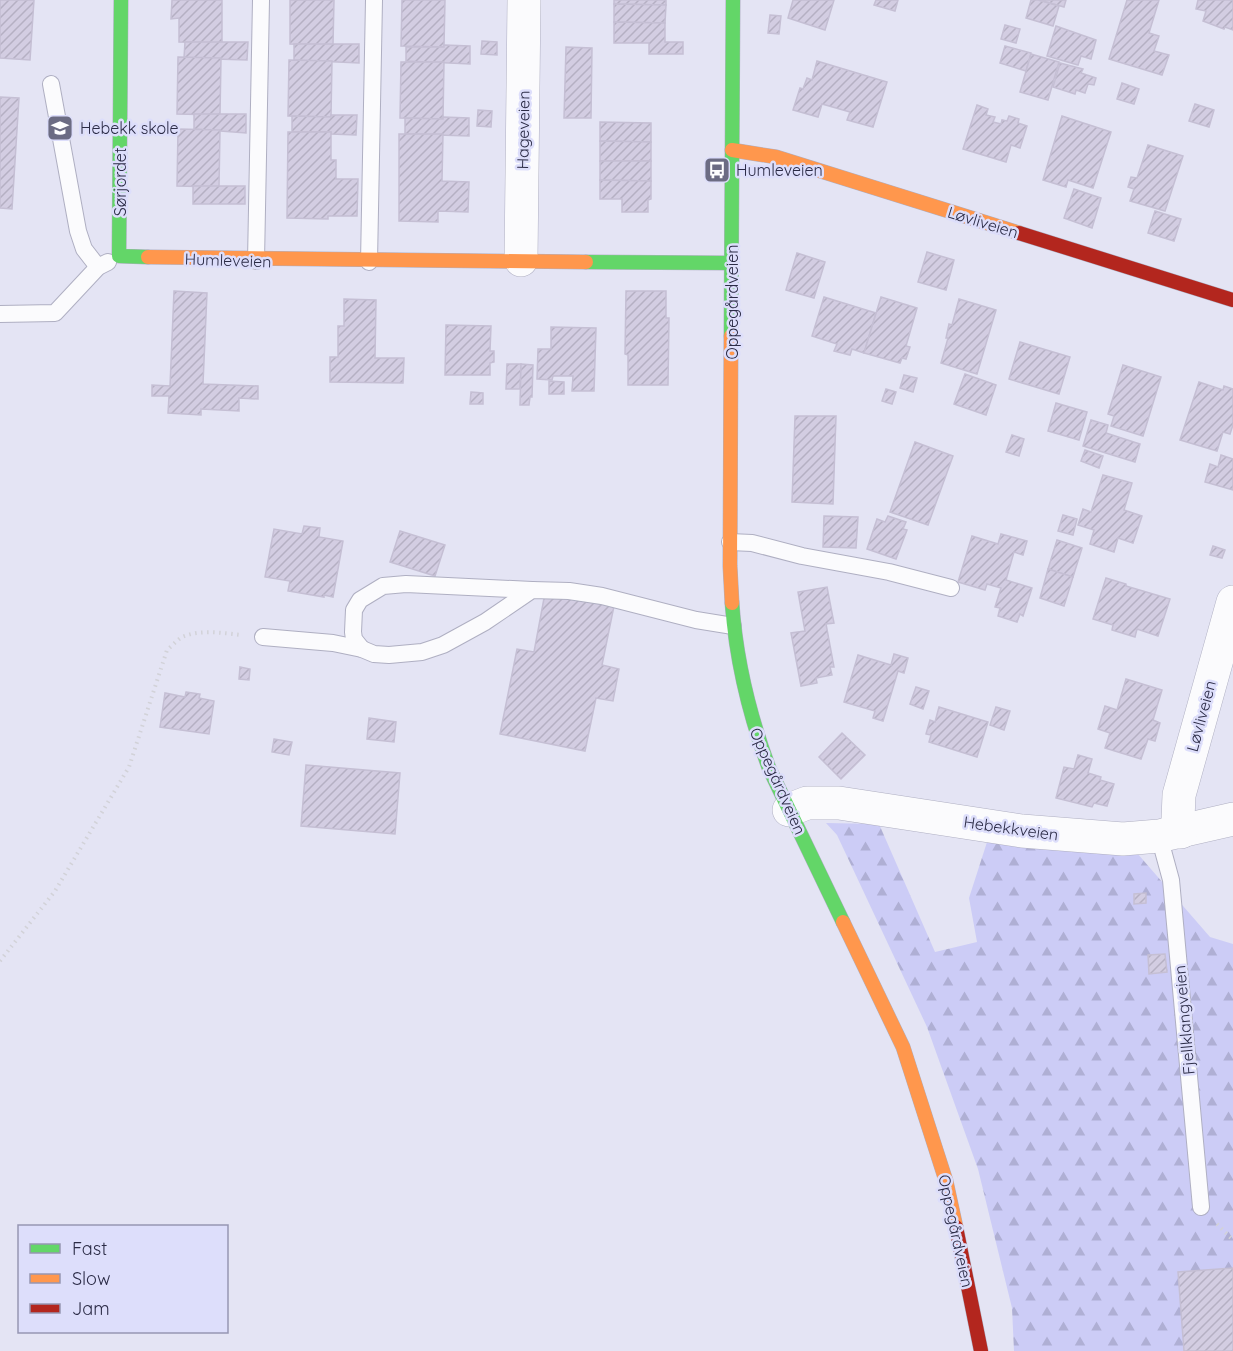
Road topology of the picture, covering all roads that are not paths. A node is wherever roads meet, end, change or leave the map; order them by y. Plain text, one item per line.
1 (121, 0) edge
2 (261, 0) edge
3 (374, 0) edge
4 (524, 0) edge
5 (733, 0) edge
6 (51, 84) dead end
7 (732, 150) junction
8 (119, 256) junction
9 (521, 260) junction
10 (256, 261) junction
11 (369, 262) junction
12 (732, 263) junction
13 (98, 267) junction
14 (1233, 300) edge
15 (0, 314) edge
16 (730, 542) junction
17 (951, 588) dead end
18 (532, 590) junction
19 (1233, 602) edge
20 (733, 626) junction
21 (263, 637) road end
22 (362, 649) junction
23 (789, 810) junction
24 (1233, 819) edge
25 (1170, 834) junction
26 (1201, 1207) dead end
27 (981, 1351) edge

1 - 8 main road, Sørjordet
2 - 10 lane
3 - 11 lane
4 - 9 street, Hageveien
5 - 7 main road, Oppegårdveien
6 - 13 lane
7 - 12 main road, Oppegårdveien
7 - 14 main road, Løvliveien
8 - 10 main road, Humleveien
8 - 13 lane
9 - 11 main road, Humleveien
9 - 12 main road, Humleveien
10 - 11 main road, Humleveien
12 - 16 main road, Oppegårdveien
13 - 15 lane
16 - 17 lane
16 - 20 main road, Oppegårdveien
18 - 20 lane
18 - 22 lane
18 - 22 lane
19 - 25 street, Løvliveien
20 - 23 main road, Oppegårdveien
21 - 22 lane
23 - 25 street, Hebekkveien
23 - 27 main road, Oppegårdveien
24 - 25 street, Hebekkveien
25 - 26 lane, Fjellklangveien

